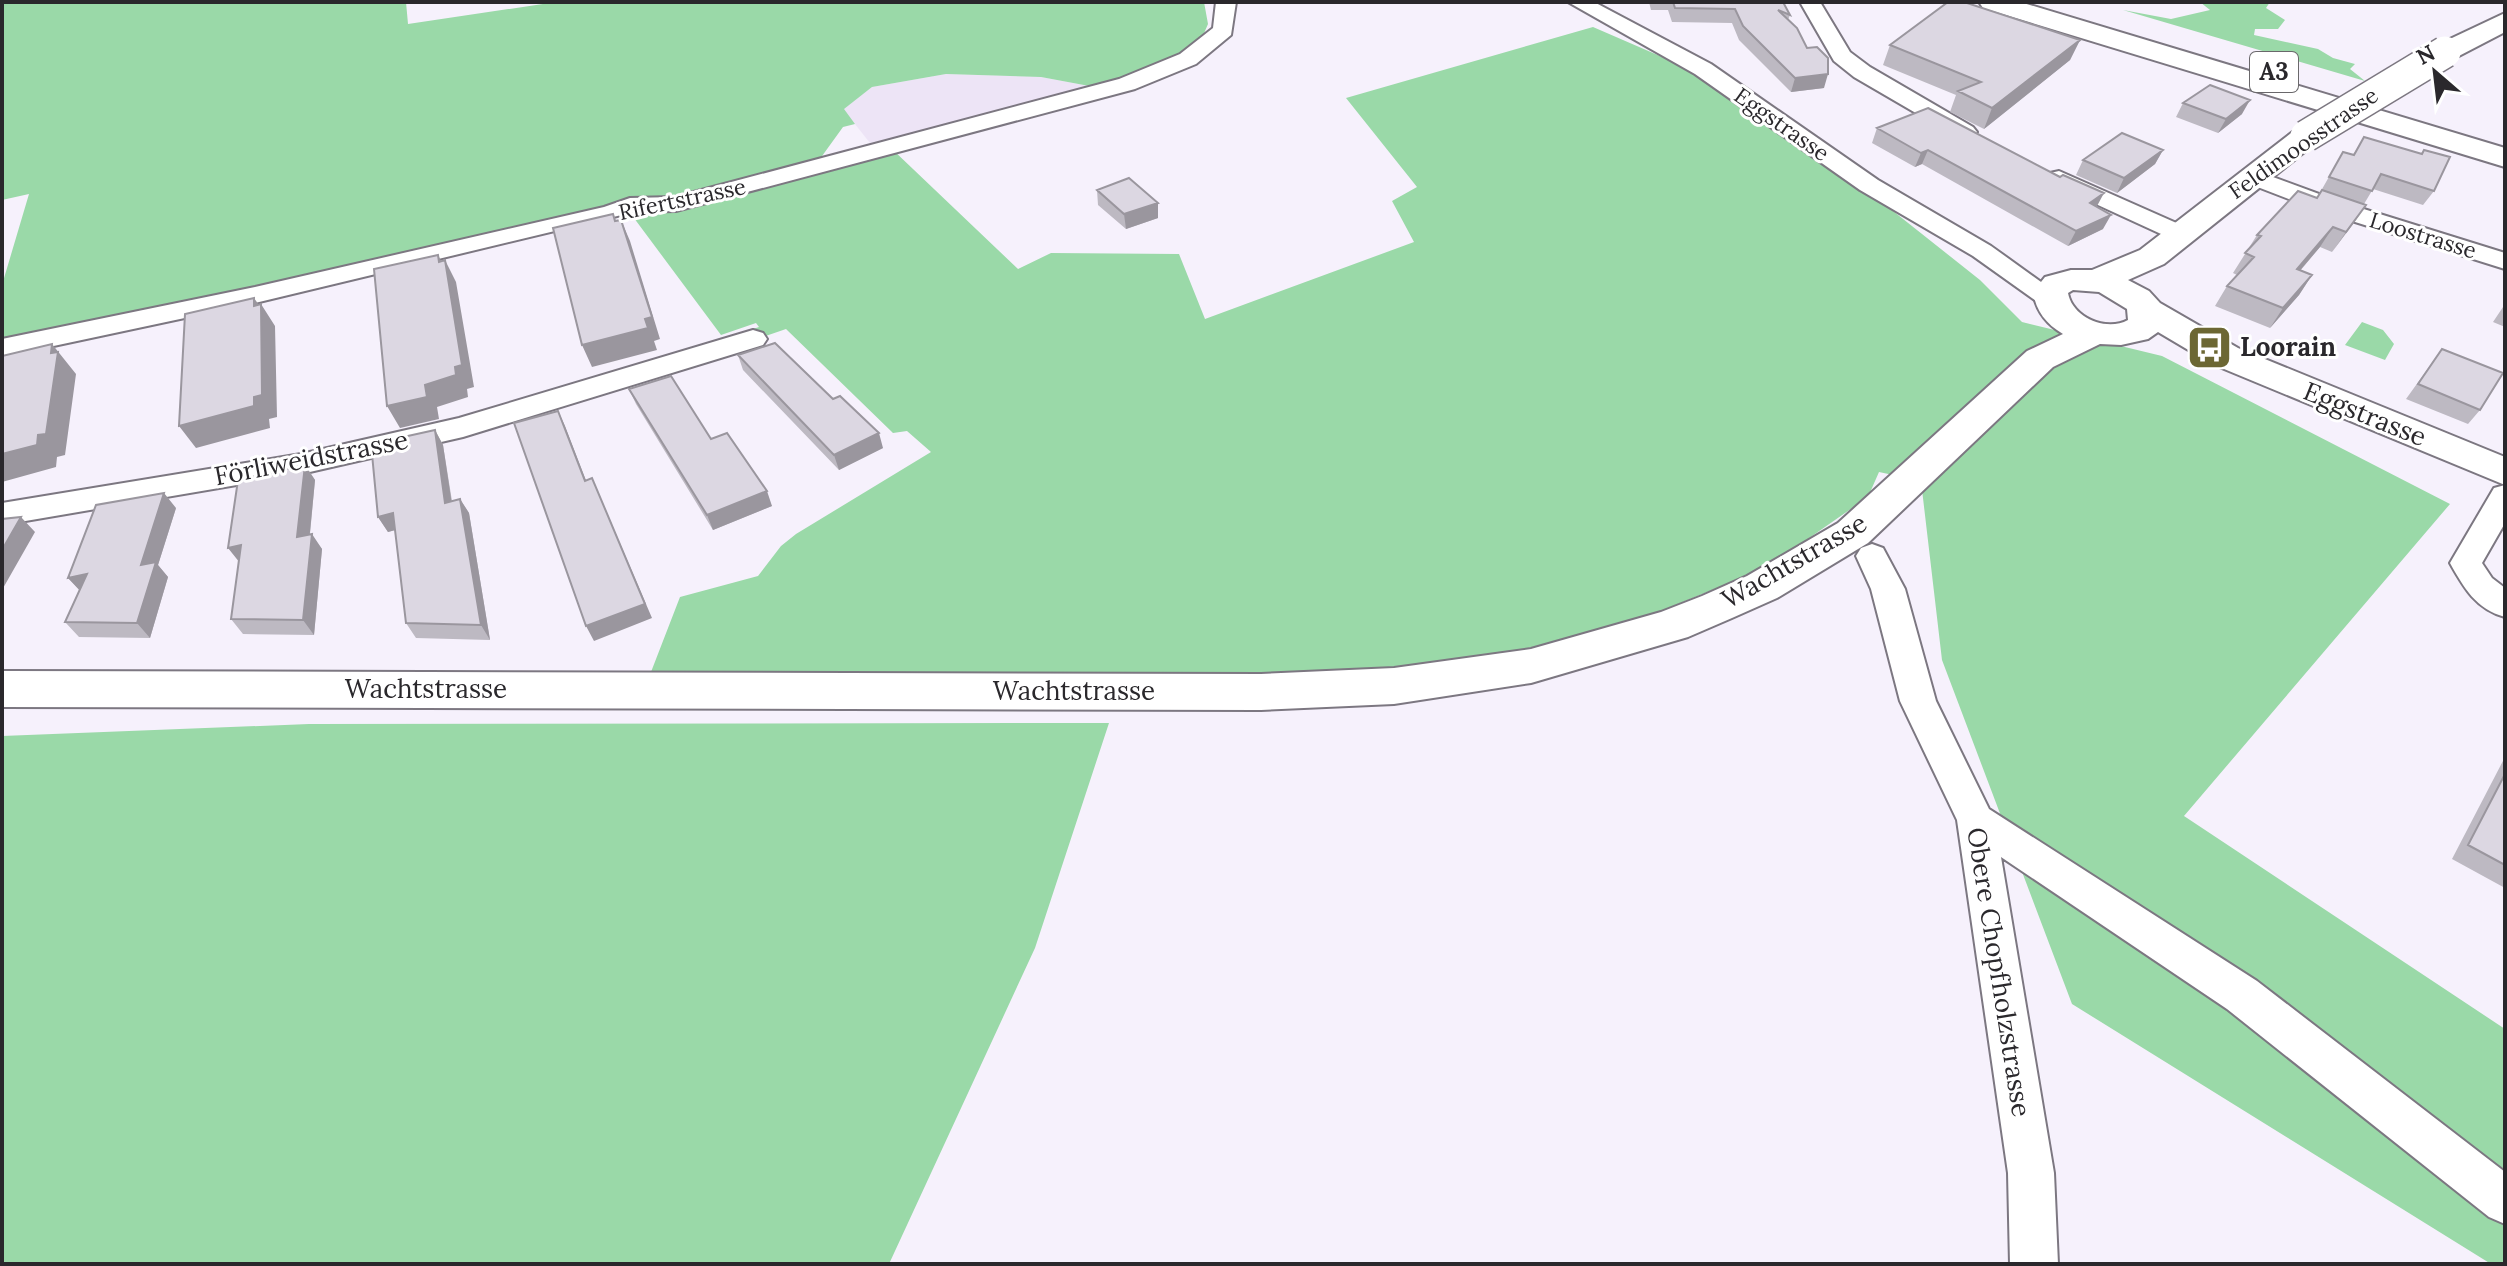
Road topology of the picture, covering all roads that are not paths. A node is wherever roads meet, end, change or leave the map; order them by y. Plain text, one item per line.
1 (1226, 2) edge
2 (1578, 2) edge
3 (1810, 2) edge
4 (1992, 2) edge
5 (2043, 2) edge
6 (2505, 21) edge
7 (1980, 140) edge
8 (2505, 140) edge
9 (2505, 158) edge
10 (2036, 168) edge
11 (2251, 176) junction
12 (2181, 234) junction
13 (2152, 257) junction
14 (2505, 261) edge
15 (2068, 293) junction
16 (2138, 313) junction
17 (2097, 332) junction
18 (753, 339) dead end
19 (2, 348) edge
20 (2040, 359) junction
21 (2505, 472) edge
22 (2505, 496) edge
23 (2, 514) edge
24 (1872, 556) dead end
25 (2505, 605) edge
26 (5, 690) edge
27 (1976, 820) junction
28 (2505, 1201) edge
29 (2034, 1264) edge

1 - 19 street, Rifertstrasse
2 - 15 street, Eggstrasse
3 - 7 street
4 - 9 main road, A3
5 - 8 main road, A3
6 - 11 main road, Feldimoosstrasse, bridge
10 - 12 street
11 - 12 main road, Feldimoosstrasse
11 - 14 street, Loostrasse
12 - 13 main road, Feldimoosstrasse
13 - 15 main road, Feldimoosstrasse
13 - 16 main road
15 - 16 main road
15 - 17 main road
15 - 20 main road, Wachtstrasse
16 - 17 main road
16 - 21 main road, Eggstrasse
17 - 20 main road, Wachtstrasse
18 - 23 street, Förliweidstrasse
20 - 26 main road, Wachtstrasse
22 - 25 street
24 - 27 street, Obere Chopfholzstrasse
27 - 28 street
27 - 29 street, Obere Chopfholzstrasse

